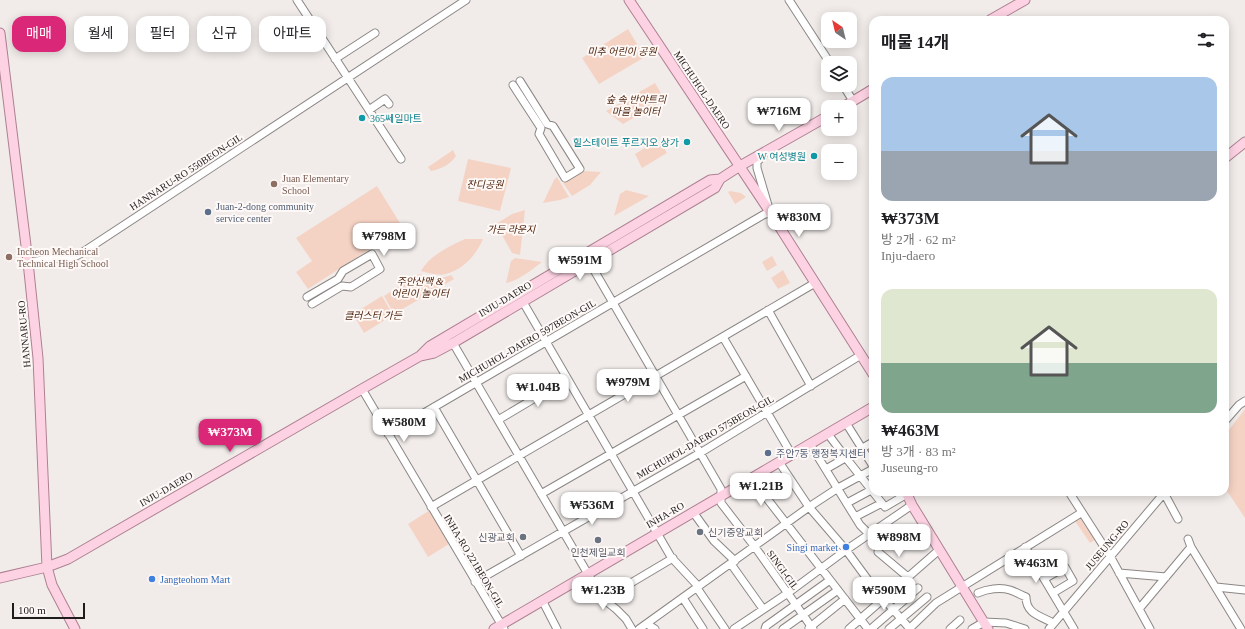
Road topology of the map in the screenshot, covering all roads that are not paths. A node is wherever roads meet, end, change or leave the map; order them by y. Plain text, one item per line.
1 (297, 0) edge
2 (466, 0) edge
3 (629, 0) edge
4 (789, 0) edge
5 (1025, 0) edge
6 (997, 16) edge
7 (0, 33) edge
8 (375, 33) dead end
9 (825, 56) edge
10 (335, 59) junction
11 (348, 78) junction
12 (516, 83) joint
13 (869, 91) edge
14 (855, 100) edge
15 (389, 104) dead end
16 (368, 110) junction
17 (821, 120) edge
18 (1245, 142) edge
19 (771, 149) junction
20 (1229, 155) edge
21 (401, 159) dead end
22 (740, 166) junction
23 (720, 180) junction
24 (770, 212) junction
25 (584, 254) junction
26 (28, 262) junction
27 (589, 263) junction
28 (815, 283) junction
29 (307, 297) dead end
30 (522, 302) junction
31 (612, 303) junction
32 (312, 304) dead end
33 (768, 310) junction
34 (723, 337) junction
35 (546, 342) junction
36 (453, 343) junction
37 (861, 355) junction
38 (420, 356) junction
39 (869, 368) edge
40 (655, 376) junction
41 (746, 376) junction
42 (567, 379) junction
43 (476, 382) junction
44 (811, 386) junction
45 (362, 389) junction
46 (1245, 401) edge
47 (434, 407) junction
48 (869, 409) edge
49 (767, 412) junction
50 (588, 415) junction
51 (678, 415) junction
52 (1229, 416) edge
53 (498, 420) junction
54 (846, 423) junction
55 (388, 434) junction
56 (828, 434) junction
57 (810, 444) junction
58 (869, 444) edge
59 (863, 448) junction
60 (700, 453) junction
61 (611, 454) junction
62 (792, 455) junction
63 (519, 456) junction
64 (846, 458) junction
65 (869, 459) edge
66 (779, 462) junction
67 (826, 469) junction
68 (869, 469) edge
69 (860, 475) junction
70 (754, 477) junction
71 (477, 480) junction
72 (869, 486) edge
73 (838, 488) junction
74 (632, 491) junction
75 (869, 491) edge
76 (541, 494) junction
77 (877, 496) edge
78 (902, 496) edge
79 (904, 496) edge
80 (1071, 496) edge
81 (1161, 496) edge
82 (1166, 496) edge
83 (721, 500) junction
84 (846, 503) junction
85 (882, 503) junction
86 (431, 507) junction
87 (810, 507) junction
88 (908, 508) junction
89 (693, 512) junction
90 (1081, 513) junction
91 (855, 517) junction
92 (1178, 519) dead end
93 (786, 524) junction
94 (564, 532) junction
95 (657, 533) junction
96 (869, 534) junction
97 (1188, 539) dead end
98 (755, 547) junction
99 (1025, 547) junction
100 (1191, 548) junction
101 (846, 550) junction
102 (939, 550) junction
103 (878, 552) dead end
104 (520, 556) junction
105 (1110, 556) junction
106 (673, 558) junction
107 (733, 562) junction
108 (47, 567) junction
109 (821, 568) junction
110 (1119, 573) junction
111 (588, 574) junction
112 (1166, 577) junction
113 (0, 578) edge
114 (909, 578) junction
115 (1044, 578) junction
116 (830, 580) junction
117 (475, 582) junction
118 (962, 587) junction
119 (1216, 587) junction
120 (697, 588) junction
121 (918, 588) dead end
122 (838, 590) junction
123 (1245, 590) edge
124 (788, 593) junction
125 (978, 593) dead end
126 (1053, 593) junction
127 (927, 597) dead end
128 (683, 598) junction
129 (884, 598) junction
130 (604, 599) junction
131 (845, 599) junction
132 (542, 600) junction
133 (796, 604) junction
134 (763, 609) junction
135 (893, 609) junction
136 (1139, 609) junction
137 (1064, 610) junction
138 (803, 615) junction
139 (902, 619) junction
140 (860, 620) junction
141 (960, 620) dead end
142 (647, 624) junction
143 (986, 625) edge
144 (1051, 626) edge
145 (499, 628) edge
146 (811, 628) edge
147 (867, 628) edge
148 (75, 629) edge
149 (557, 629) edge
150 (632, 629) edge
151 (639, 629) edge
152 (655, 629) edge
153 (704, 629) edge
154 (725, 629) edge
155 (734, 629) edge
156 (765, 629) edge
157 (783, 629) edge
158 (849, 629) edge
159 (889, 629) edge
160 (910, 629) edge
161 (950, 629) edge
162 (972, 629) edge
163 (1025, 629) edge
164 (1074, 629) edge
165 (1150, 629) edge
166 (1241, 629) edge

1 - 10 street
2 - 11 street, HANNARU-RO 550BEON-GIL
3 - 22 main road, MICHUHOL-DAERO
4 - 9 street
5 - 6 main road
7 - 26 main road, HANNARU-RO
8 - 10 street
10 - 11 street
11 - 16 street
11 - 26 street, HANNARU-RO 550BEON-GIL
12 - 12 street
13 - 14 main road
15 - 16 street
16 - 21 street
17 - 19 main road, INJU-DAERO
18 - 20 main road
19 - 22 main road, INJU-DAERO
19 - 24 street
22 - 23 main road, INJU-DAERO
22 - 24 main road, MICHUHOL-DAERO
23 - 25 main road, INJU-DAERO
23 - 27 main road, INJU-DAERO
24 - 28 main road, MICHUHOL-DAERO
24 - 31 street, MICHUHOL-DAERO 597BEON-GIL
25 - 27 street, SINGI-GIL
25 - 38 main road, INJU-DAERO
26 - 108 main road, HANNARU-RO
27 - 30 main road, INJU-DAERO
27 - 31 street, SINGI-GIL
28 - 33 street
28 - 37 main road, MICHUHOL-DAERO
29 - 32 street
30 - 35 street
30 - 36 main road, INJU-DAERO
31 - 35 street, MICHUHOL-DAERO 597BEON-GIL
31 - 40 street, SINGI-GIL
33 - 34 street
33 - 44 street
34 - 40 street
34 - 41 street
35 - 42 street
35 - 43 street, MICHUHOL-DAERO 597BEON-GIL
36 - 38 main road, INJU-DAERO
36 - 43 street
37 - 39 main road, MICHUHOL-DAERO
37 - 44 street, MICHUHOL-DAERO 575BEON-GIL
38 - 45 main road, INJU-DAERO
40 - 50 street
40 - 51 street, SINGI-GIL
41 - 49 street
41 - 51 street
42 - 50 street
42 - 53 street
43 - 47 street, MICHUHOL-DAERO 597BEON-GIL
43 - 53 street
44 - 49 street, MICHUHOL-DAERO 575BEON-GIL
45 - 55 street, INHA-RO 221BEON-GIL
45 - 108 main road, INJU-DAERO
46 - 52 street
47 - 55 street, MICHUHOL-DAERO 597BEON-GIL
47 - 71 street
48 - 54 main road, INHA-RO
49 - 60 street, MICHUHOL-DAERO 575BEON-GIL
49 - 62 street
50 - 61 street
50 - 63 street
51 - 60 street, SINGI-GIL
51 - 61 street
53 - 63 street
54 - 56 main road, INHA-RO
54 - 59 street
55 - 86 street, INHA-RO 221BEON-GIL
56 - 57 main road, INHA-RO
56 - 64 street
57 - 62 main road, INHA-RO
57 - 67 street
58 - 59 street
59 - 64 street
59 - 65 street
60 - 74 street, MICHUHOL-DAERO 575BEON-GIL
60 - 83 street, SINGI-GIL
61 - 74 street
61 - 76 street
62 - 66 main road, INHA-RO
63 - 71 street
63 - 76 street
64 - 67 street
64 - 69 street
66 - 70 main road, INHA-RO
66 - 87 street
67 - 73 street
68 - 69 street
69 - 72 street
69 - 73 street
70 - 83 main road, INHA-RO
70 - 93 street
71 - 86 street
71 - 104 street
73 - 84 street
73 - 87 street
74 - 94 street, MICHUHOL-DAERO 575BEON-GIL
74 - 95 street
75 - 84 street
76 - 94 street
77 - 85 street
78 - 85 street
79 - 88 main road
80 - 90 street
81 - 105 street, JUSEUNG-RO
82 - 92 street
83 - 89 main road, INHA-RO
83 - 98 street, SINGI-GIL
84 - 91 street
85 - 91 street
86 - 117 street, INHA-RO 221BEON-GIL
87 - 93 street
87 - 101 street
88 - 96 street
88 - 102 main road
89 - 95 main road, INHA-RO
89 - 107 street
90 - 99 street
90 - 105 street
91 - 96 street
93 - 98 street
93 - 109 street
94 - 104 street, MICHUHOL-DAERO 575BEON-GIL
94 - 111 street
95 - 106 street
95 - 111 main road, INHA-RO
96 - 101 street
97 - 100 street
98 - 107 street
98 - 124 street, SINGI-GIL
99 - 115 street
99 - 118 street
100 - 112 street
100 - 119 street
101 - 109 street
101 - 129 street
102 - 114 street
102 - 118 main road
103 - 114 street
104 - 117 street, MICHUHOL-DAERO 575BEON-GIL
105 - 110 street
105 - 137 street, JUSEUNG-RO
106 - 120 street
106 - 130 street
107 - 120 street
107 - 134 street
108 - 113 main road, INJU-DAERO
108 - 148 main road, HANNARU-RO
109 - 116 street
109 - 124 street
110 - 112 street
110 - 136 street
111 - 130 street
111 - 132 main road, INHA-RO
112 - 136 street
114 - 129 street
115 - 126 street
115 - 126 street
116 - 122 street
116 - 133 street
117 - 145 street, INHA-RO 221BEON-GIL
118 - 143 main road
118 - 160 street
119 - 123 street
119 - 166 street
120 - 128 street
120 - 154 street
121 - 135 street
122 - 131 street
122 - 138 street
124 - 133 street, SINGI-GIL
124 - 134 street
125 - 144 street
126 - 137 street
127 - 139 street
128 - 142 street
128 - 153 street
129 - 135 street
129 - 140 street
130 - 150 street
131 - 140 street
131 - 146 street
132 - 145 main road, INHA-RO
132 - 149 street
133 - 138 street, SINGI-GIL
133 - 156 street
134 - 155 street
135 - 139 street
135 - 147 street
136 - 165 street
137 - 144 street, JUSEUNG-RO
137 - 164 street
138 - 146 street, SINGI-GIL
138 - 157 street
139 - 159 street
139 - 160 street
140 - 147 street
140 - 158 street
141 - 161 street
142 - 151 street
142 - 152 street
143 - 162 street
143 - 163 street

